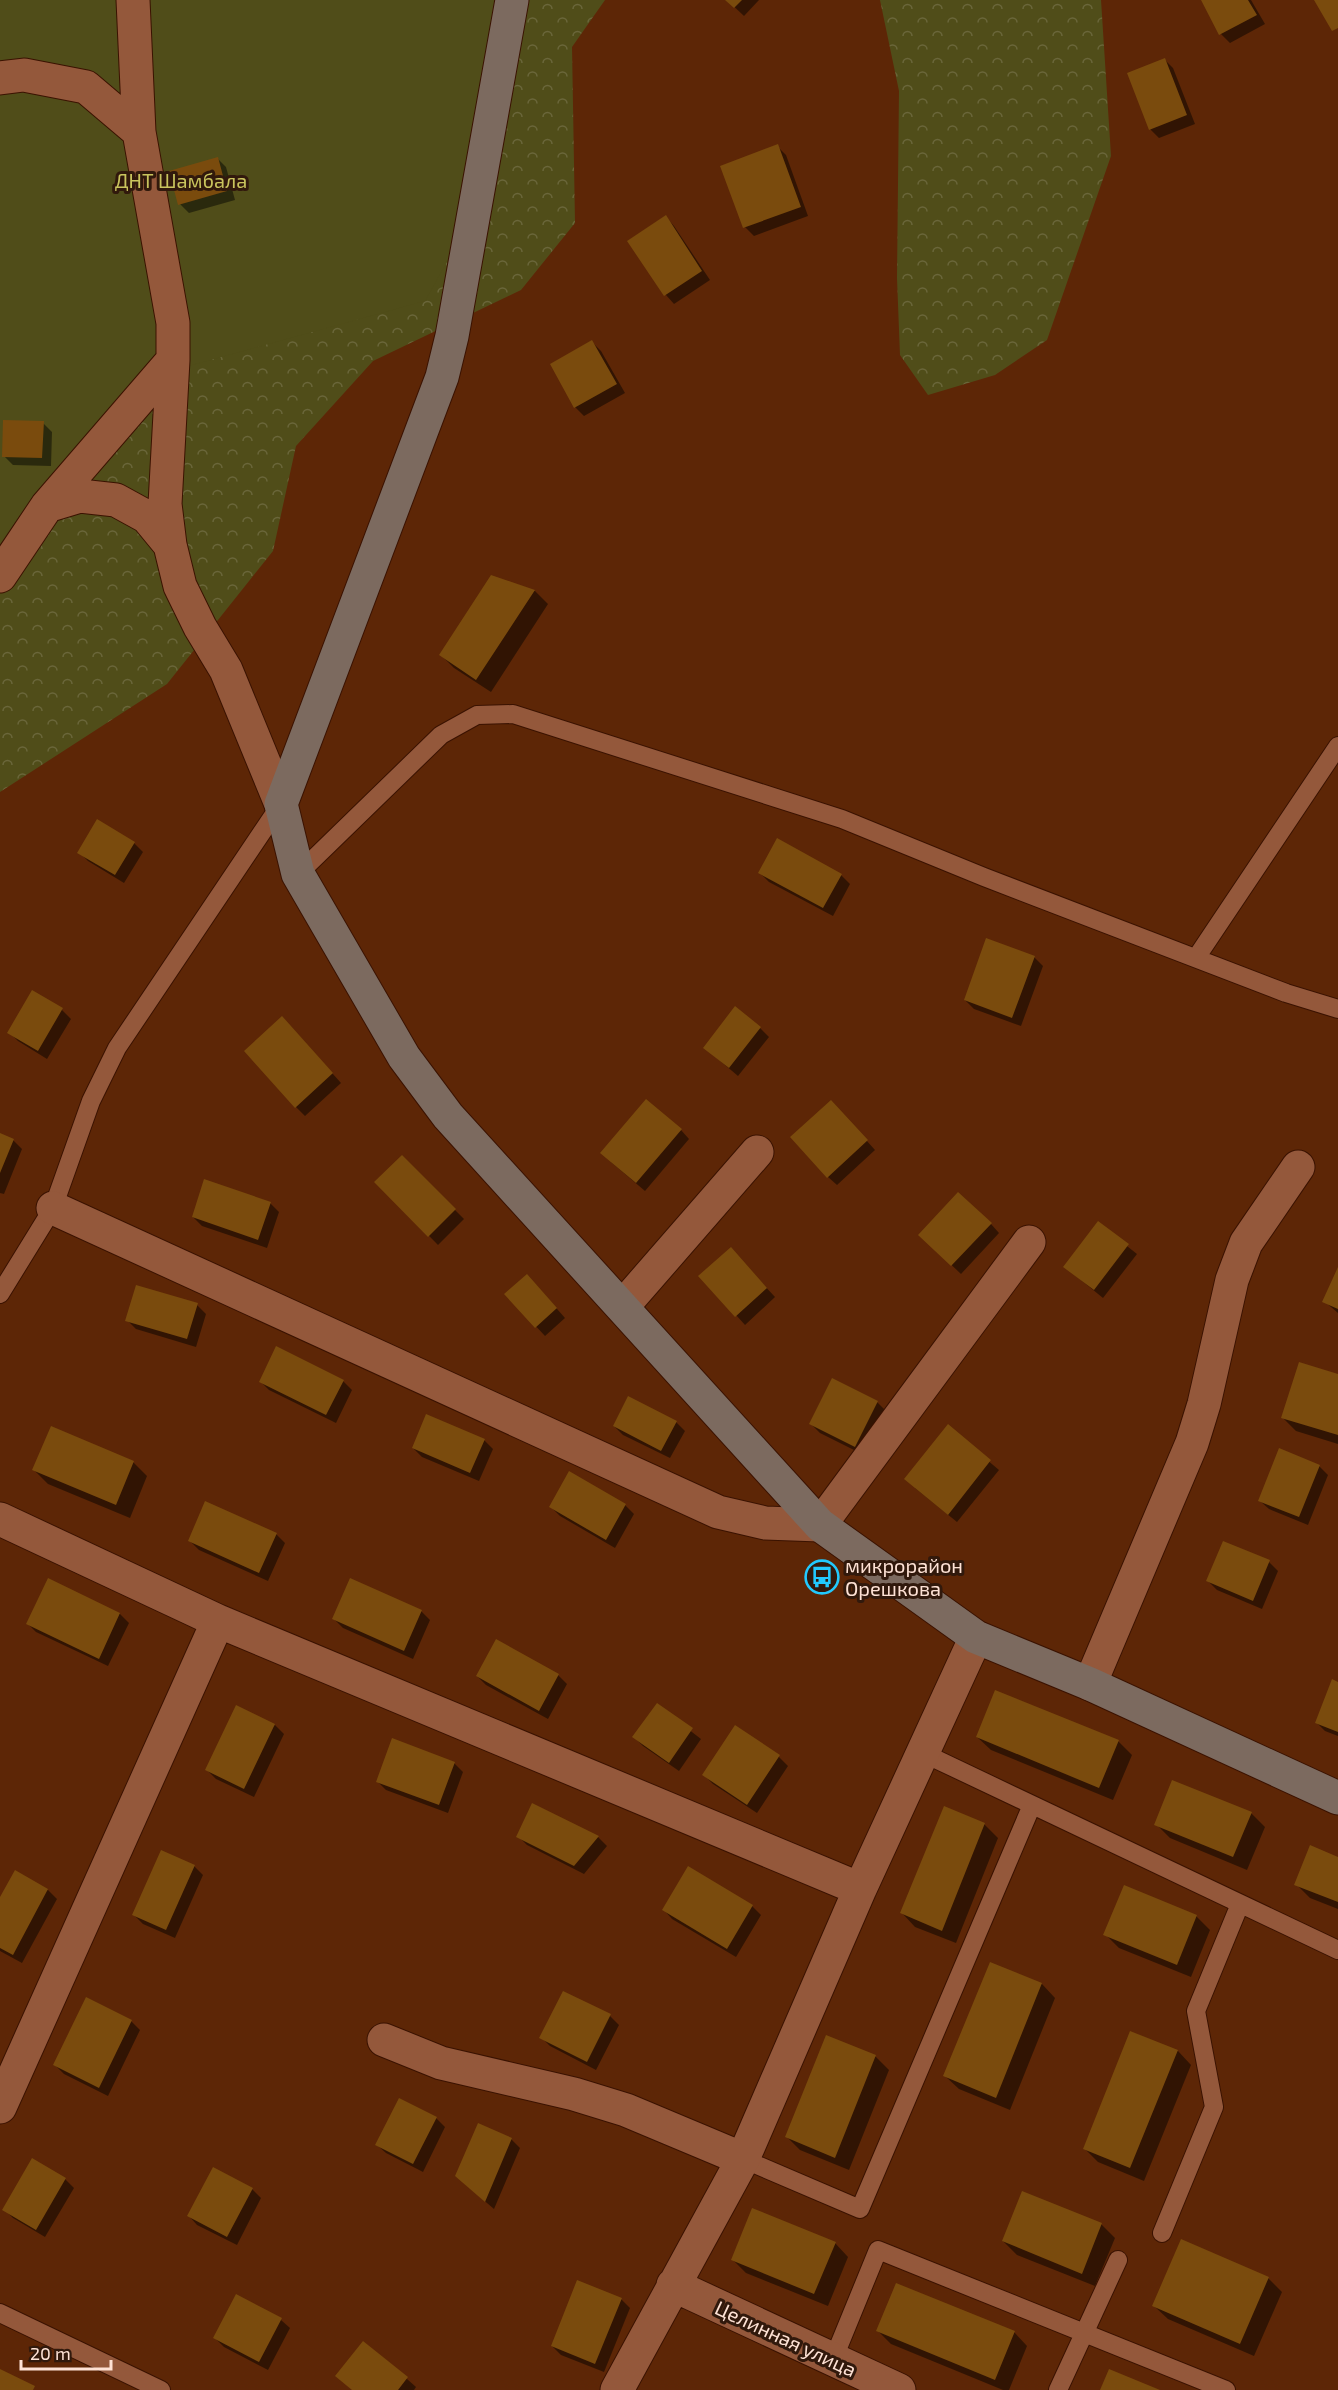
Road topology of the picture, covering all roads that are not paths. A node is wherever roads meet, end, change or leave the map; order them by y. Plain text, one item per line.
1 (133, 0) edge
2 (512, 0) edge
3 (0, 78) edge
4 (139, 132) junction
5 (173, 360) junction
6 (47, 506) junction
7 (170, 545) junction
8 (0, 576) edge
9 (1338, 746) edge
10 (281, 804) junction
11 (298, 874) junction
12 (1196, 958) junction
13 (1338, 1009) edge
14 (757, 1152) dead end
15 (1298, 1167) dead end
16 (54, 1208) junction
17 (1029, 1242) dead end
18 (0, 1294) edge
19 (623, 1306) junction
20 (0, 1520) edge
21 (820, 1525) junction
22 (218, 1620) junction
23 (976, 1637) junction
24 (1090, 1684) junction
25 (923, 1753) junction
26 (1338, 1798) edge
27 (1032, 1805) junction
28 (860, 1889) junction
29 (1240, 1904) junction
30 (1338, 1950) edge
31 (384, 2040) dead end
32 (0, 2107) edge
33 (743, 2159) junction
34 (1162, 2232) dead end
35 (1118, 2260) dead end
36 (673, 2285) junction
37 (0, 2313) edge
38 (1084, 2333) junction
39 (833, 2360) junction
40 (161, 2390) edge
41 (617, 2390) edge
42 (899, 2390) edge
43 (1058, 2390) edge
44 (1226, 2390) edge

1 - 4 street
2 - 10 street
3 - 4 street
4 - 5 street
5 - 6 street
5 - 7 street
6 - 7 street
6 - 8 street
7 - 10 street
9 - 12 lane
10 - 11 street
10 - 16 lane
11 - 12 lane
11 - 19 street
12 - 13 lane
14 - 19 street
15 - 24 street
16 - 18 lane
16 - 21 street
17 - 21 street
19 - 21 street
20 - 22 street
21 - 23 street
22 - 28 street
22 - 32 street
23 - 24 street
23 - 25 street
24 - 26 street
25 - 27 lane
25 - 28 street
27 - 29 lane
27 - 33 lane
28 - 33 street
29 - 30 lane
29 - 34 lane
31 - 33 street
33 - 36 street
35 - 38 lane
36 - 39 street, Целинная улица
36 - 41 street
37 - 40 lane
38 - 39 lane
38 - 43 lane
38 - 44 lane
39 - 42 street, Целинная улица

